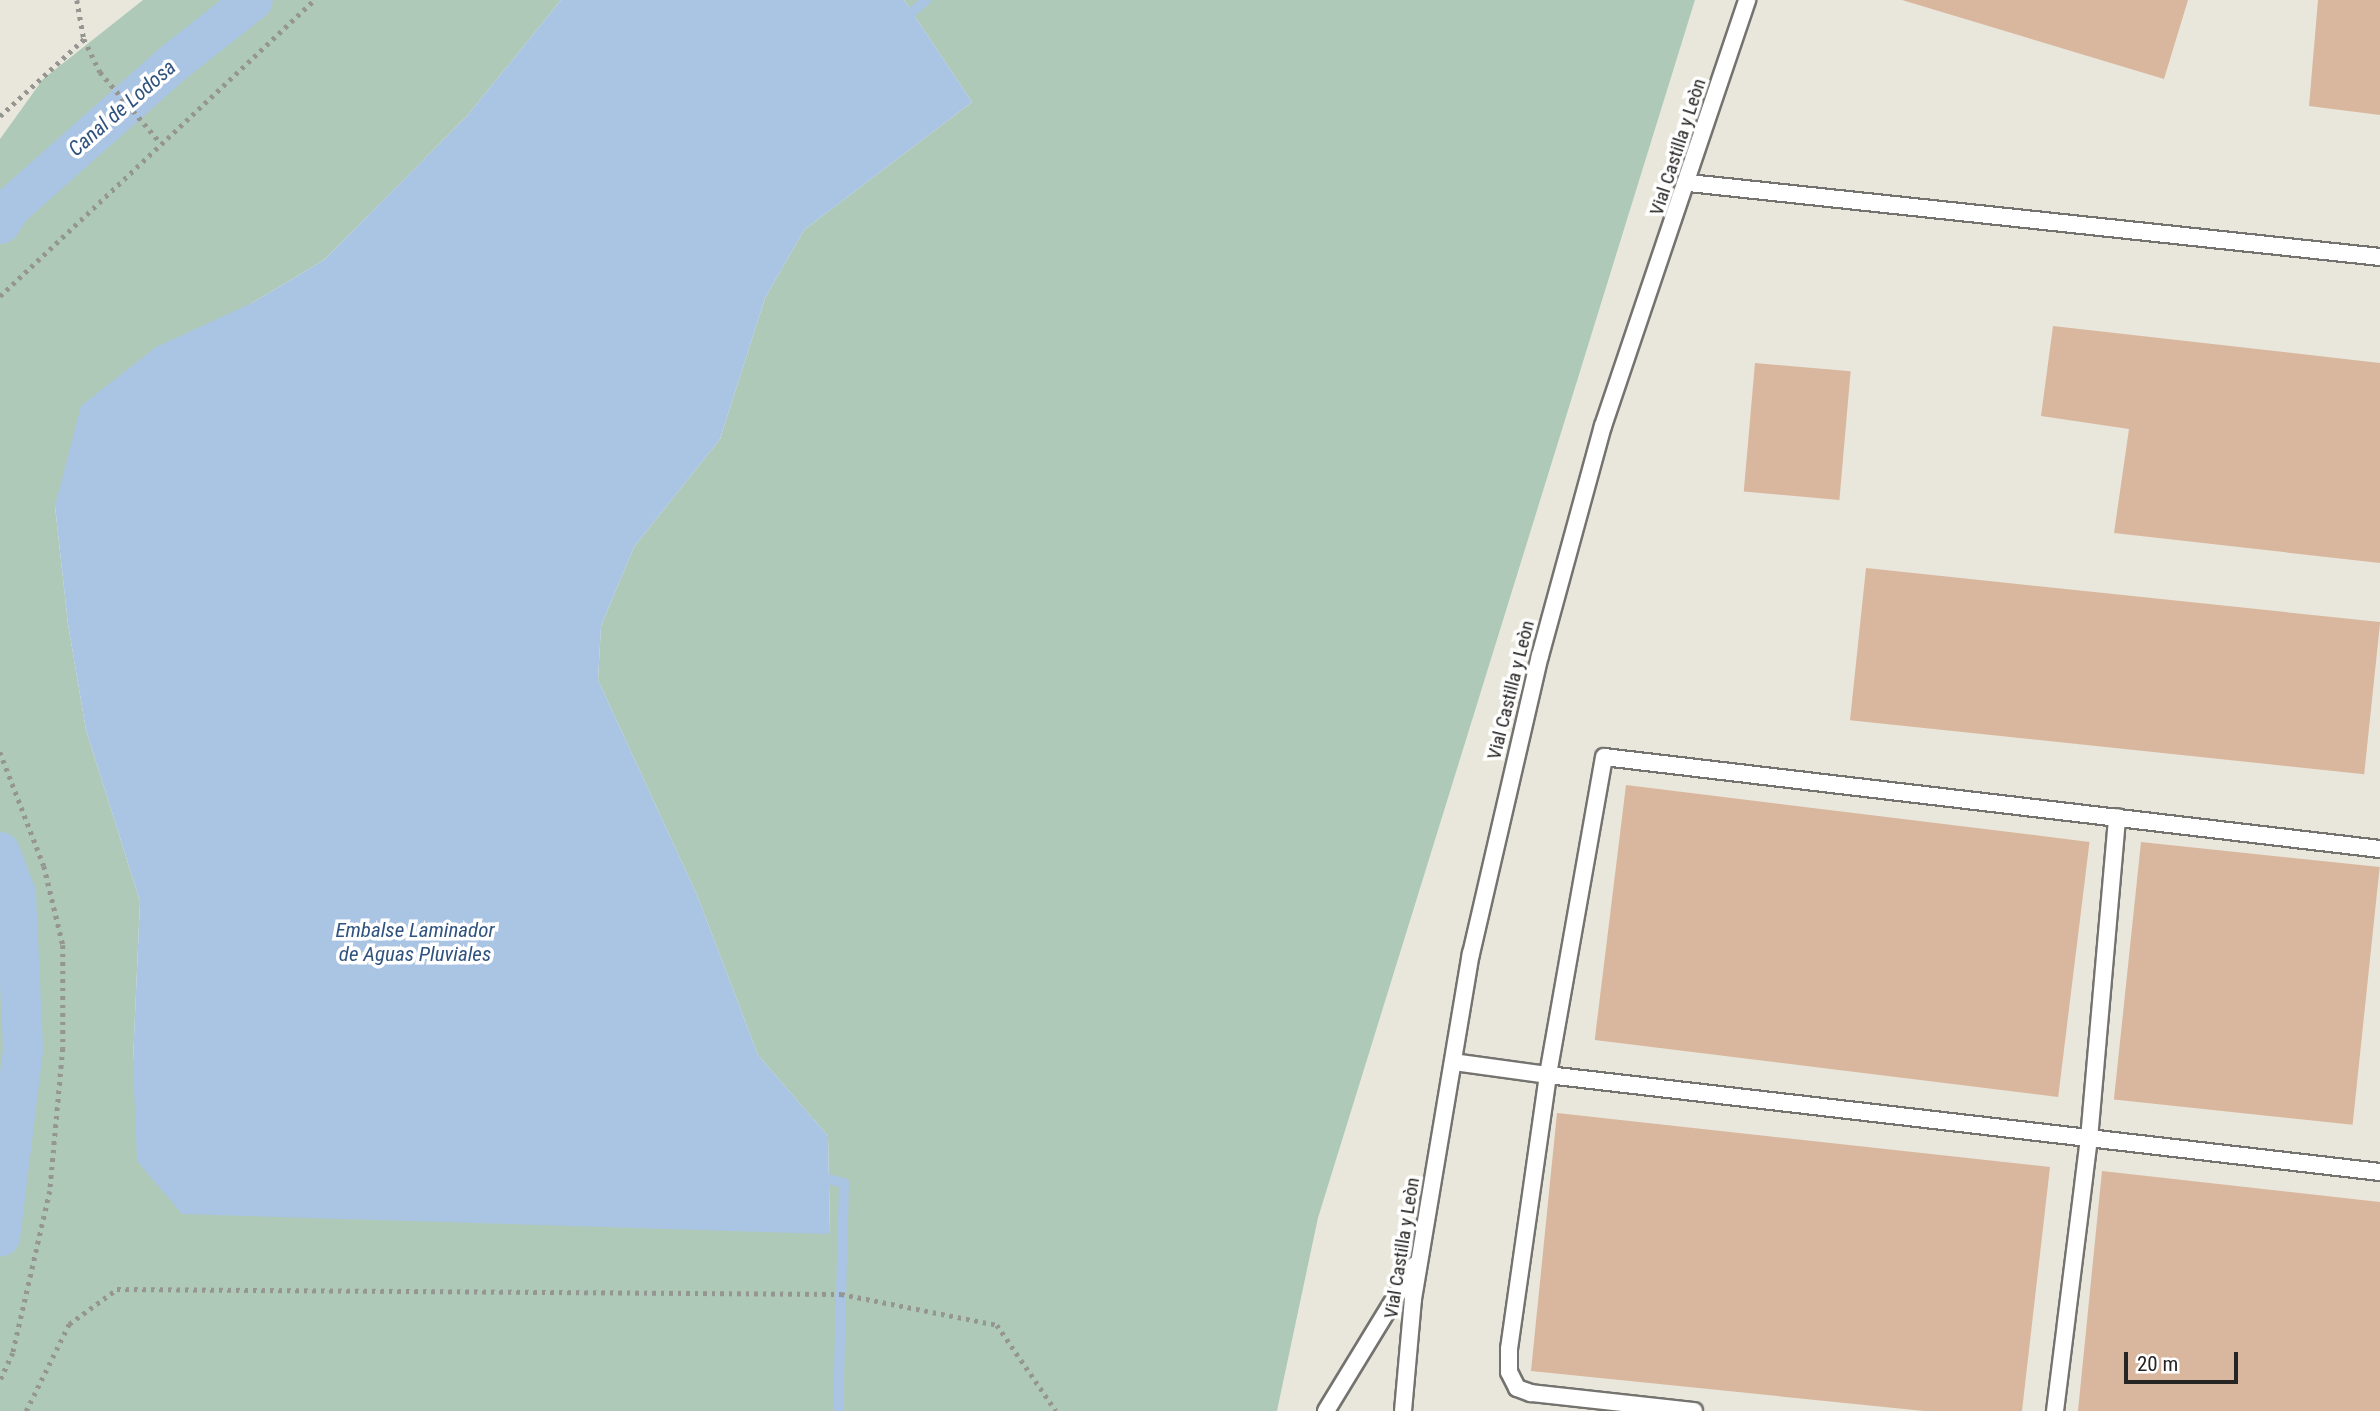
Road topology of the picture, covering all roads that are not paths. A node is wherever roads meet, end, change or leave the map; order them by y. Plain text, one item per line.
1 (1747, 0) edge
2 (1689, 183) junction
3 (2380, 257) edge
4 (2117, 817) junction
5 (2380, 849) edge
6 (1453, 1062) junction
7 (1548, 1075) junction
8 (2089, 1139) junction
9 (2380, 1172) edge
10 (1421, 1253) junction
11 (1326, 1411) edge
12 (1403, 1411) edge
13 (1694, 1411) edge
14 (2055, 1411) edge

1 - 2 lane, Vial Castilla y Leòn
2 - 3 lane
2 - 6 lane, Vial Castilla y Leòn
4 - 5 lane
4 - 7 lane
4 - 8 lane
6 - 7 lane
6 - 10 lane, Vial Castilla y Leòn
7 - 8 lane
7 - 13 lane
8 - 9 lane
8 - 14 lane
10 - 11 lane
10 - 12 lane, Vial Castilla y Leòn

